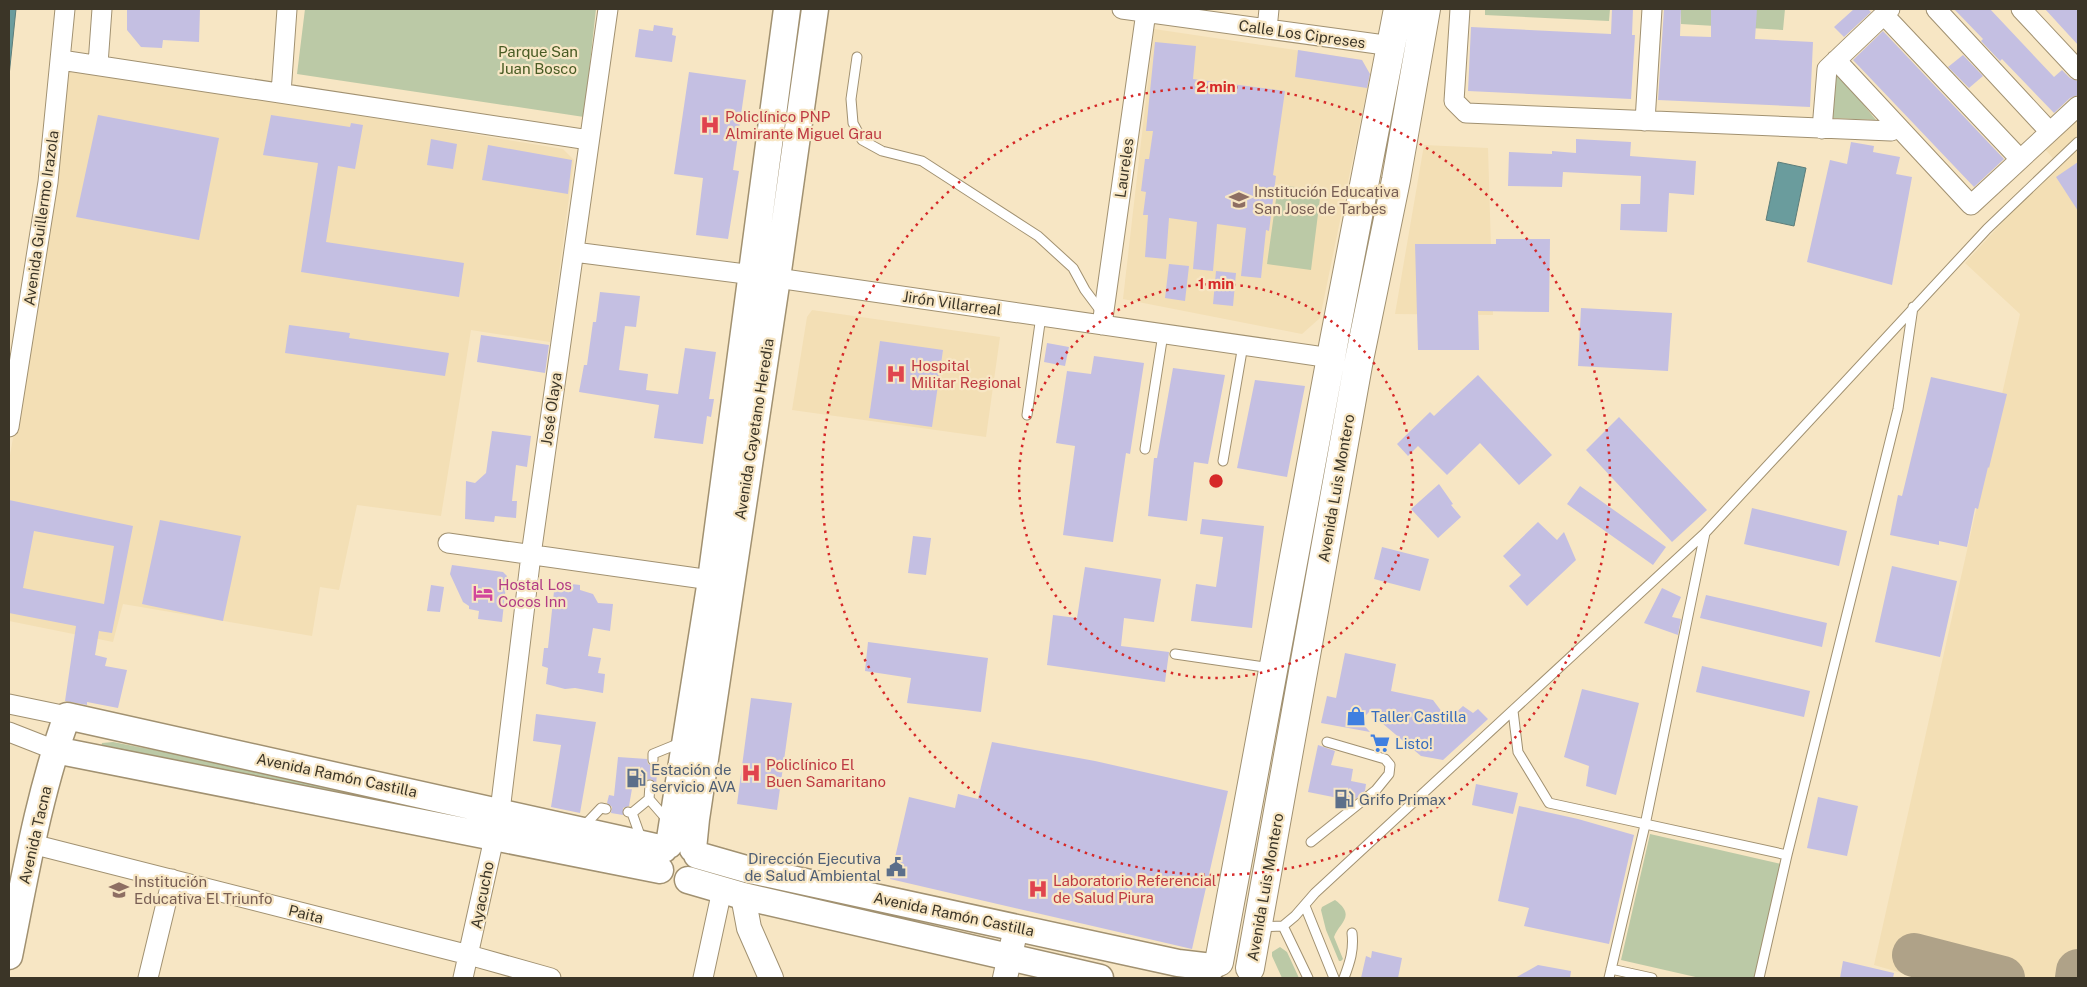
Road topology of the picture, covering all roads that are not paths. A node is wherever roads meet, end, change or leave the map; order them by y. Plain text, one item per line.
1 (66, 9) edge
2 (102, 9) edge
3 (287, 9) edge
4 (608, 9) edge
5 (787, 9) edge
6 (815, 9) edge
7 (1122, 9) edge
8 (1269, 9) edge
9 (1398, 9) edge
10 (1426, 9) edge
11 (1460, 9) edge
12 (1652, 9) edge
13 (1936, 9) edge
14 (2021, 9) edge
15 (1146, 12) junction
16 (1887, 12) edge
17 (1267, 28) junction
18 (1392, 46) junction
19 (857, 57) dead end
20 (61, 60) junction
21 (1836, 60) junction
22 (98, 64) junction
23 (2078, 70) edge
24 (281, 93) junction
25 (2078, 106) edge
26 (1645, 121) junction
27 (1900, 128) junction
28 (1822, 129) junction
29 (2050, 132) junction
30 (589, 140) junction
31 (2078, 142) edge
32 (2020, 159) junction
33 (574, 252) junction
34 (765, 276) junction
35 (1913, 307) junction
36 (1041, 316) junction
37 (1103, 320) junction
38 (1163, 334) junction
39 (1244, 345) junction
40 (1331, 358) junction
41 (1026, 415) dead end
42 (9, 427) edge
43 (1145, 449) dead end
44 (1223, 461) dead end
45 (1705, 533) junction
46 (448, 542) dead end
47 (531, 555) junction
48 (711, 580) junction
49 (1175, 654) dead end
50 (1274, 669) junction
51 (9, 704) edge
52 (1513, 711) junction
53 (67, 716) junction
54 (9, 732) edge
55 (685, 741) junction
56 (1327, 742) dead end
57 (55, 750) junction
58 (1257, 758) junction
59 (652, 760) dead end
60 (1287, 762) junction
61 (650, 785) dead end
62 (649, 799) junction
63 (606, 809) dead end
64 (500, 811) junction
65 (1644, 825) junction
66 (581, 829) junction
67 (494, 837) junction
68 (1311, 842) dead end
69 (32, 844) junction
70 (671, 848) junction
71 (1787, 854) junction
72 (1237, 869) junction
73 (1266, 875) junction
74 (172, 879) junction
75 (732, 893) junction
76 (1305, 906) junction
77 (1270, 927) junction
78 (1016, 928) junction
79 (1352, 933) dead end
80 (470, 955) junction
81 (9, 956) edge
82 (1007, 968) edge
83 (1212, 969) edge
84 (1611, 969) junction
85 (1254, 974) edge
86 (1330, 977) edge
87 (148, 978) edge
88 (463, 978) edge
89 (551, 978) edge
90 (703, 978) edge
91 (771, 978) edge
92 (1100, 978) edge
93 (1308, 978) edge
94 (1344, 978) edge
95 (1609, 978) edge
96 (1652, 978) edge
97 (1760, 978) edge

1 - 20 street, Avenida Guillermo Irazola
2 - 22 street
3 - 24 street
4 - 30 street, José Olaya
5 - 34 main road, Avenida Cayetano Heredia
6 - 34 main road, Avenida Cayetano Heredia
7 - 15 street, Calle Los Cipreses
8 - 17 street
9 - 18 main road, Avenida Luis Montero
10 - 60 main road, Avenida Luis Montero
11 - 26 street
12 - 26 street
13 - 29 street
14 - 23 street
15 - 17 street, Calle Los Cipreses
15 - 37 street, Laureles
16 - 21 street
16 - 32 street
17 - 18 street, Calle Los Cipreses
18 - 40 main road, Avenida Luis Montero
19 - 37 lane
20 - 22 street
20 - 42 street, Avenida Guillermo Irazola
21 - 27 street
21 - 28 street
22 - 24 street
24 - 30 street
25 - 29 street
26 - 28 street
27 - 28 street
27 - 32 street
29 - 32 street
30 - 33 street, José Olaya
31 - 35 lane
33 - 34 street, Jirón Villarreal
33 - 47 street, José Olaya
34 - 36 street, Jirón Villarreal
34 - 48 main road, Avenida Cayetano Heredia
34 - 70 main road, Avenida Cayetano Heredia
35 - 45 lane
35 - 71 lane
36 - 37 street, Jirón Villarreal
36 - 41 lane
37 - 38 street, Jirón Villarreal
38 - 39 street, Jirón Villarreal
38 - 43 lane
39 - 40 street, Jirón Villarreal
39 - 44 lane
40 - 50 main road, Avenida Luis Montero
45 - 52 lane
45 - 65 lane
46 - 47 street
47 - 48 street
47 - 64 street, José Olaya
48 - 55 main road, Avenida Cayetano Heredia
49 - 50 lane
50 - 58 main road, Avenida Luis Montero
51 - 53 street, Avenida Ramón Castilla
52 - 65 lane
52 - 76 lane
53 - 57 main road, Avenida Tacna
53 - 64 main road, Avenida Ramón Castilla
54 - 57 street, Avenida Ramón Castilla
55 - 59 lane
55 - 70 main road, Avenida Cayetano Heredia
56 - 68 lane
57 - 67 main road, Avenida Ramón Castilla
57 - 69 main road, Avenida Tacna
58 - 60 main road
58 - 72 main road, Avenida Luis Montero
60 - 73 main road, Avenida Luis Montero
61 - 62 lane
62 - 70 lane
62 - 70 lane
63 - 66 lane
64 - 66 main road, Avenida Ramón Castilla
64 - 67 street, Ayacucho
65 - 71 lane
65 - 84 lane
66 - 70 main road, Avenida Ramón Castilla
67 - 70 main road, Avenida Ramón Castilla
67 - 80 street, Ayacucho
69 - 74 street, Paita
69 - 81 main road, Avenida Tacna
70 - 75 main road, Avenida Ramón Castilla
70 - 78 main road, Avenida Ramón Castilla
71 - 97 lane
72 - 73 main road
72 - 83 main road, Avenida Luis Montero
73 - 77 main road, Avenida Luis Montero
74 - 80 street, Paita
74 - 87 street
75 - 82 main road, Avenida Ramón Castilla
75 - 90 street
75 - 91 street
76 - 77 lane
76 - 86 lane
77 - 85 main road, Avenida Luis Montero
77 - 93 lane
78 - 82 street
78 - 83 main road, Avenida Ramón Castilla
79 - 94 lane
80 - 88 street, Ayacucho
80 - 89 street, Paita
82 - 92 main road, Avenida Ramón Castilla
83 - 85 main road
84 - 95 lane
84 - 96 lane

